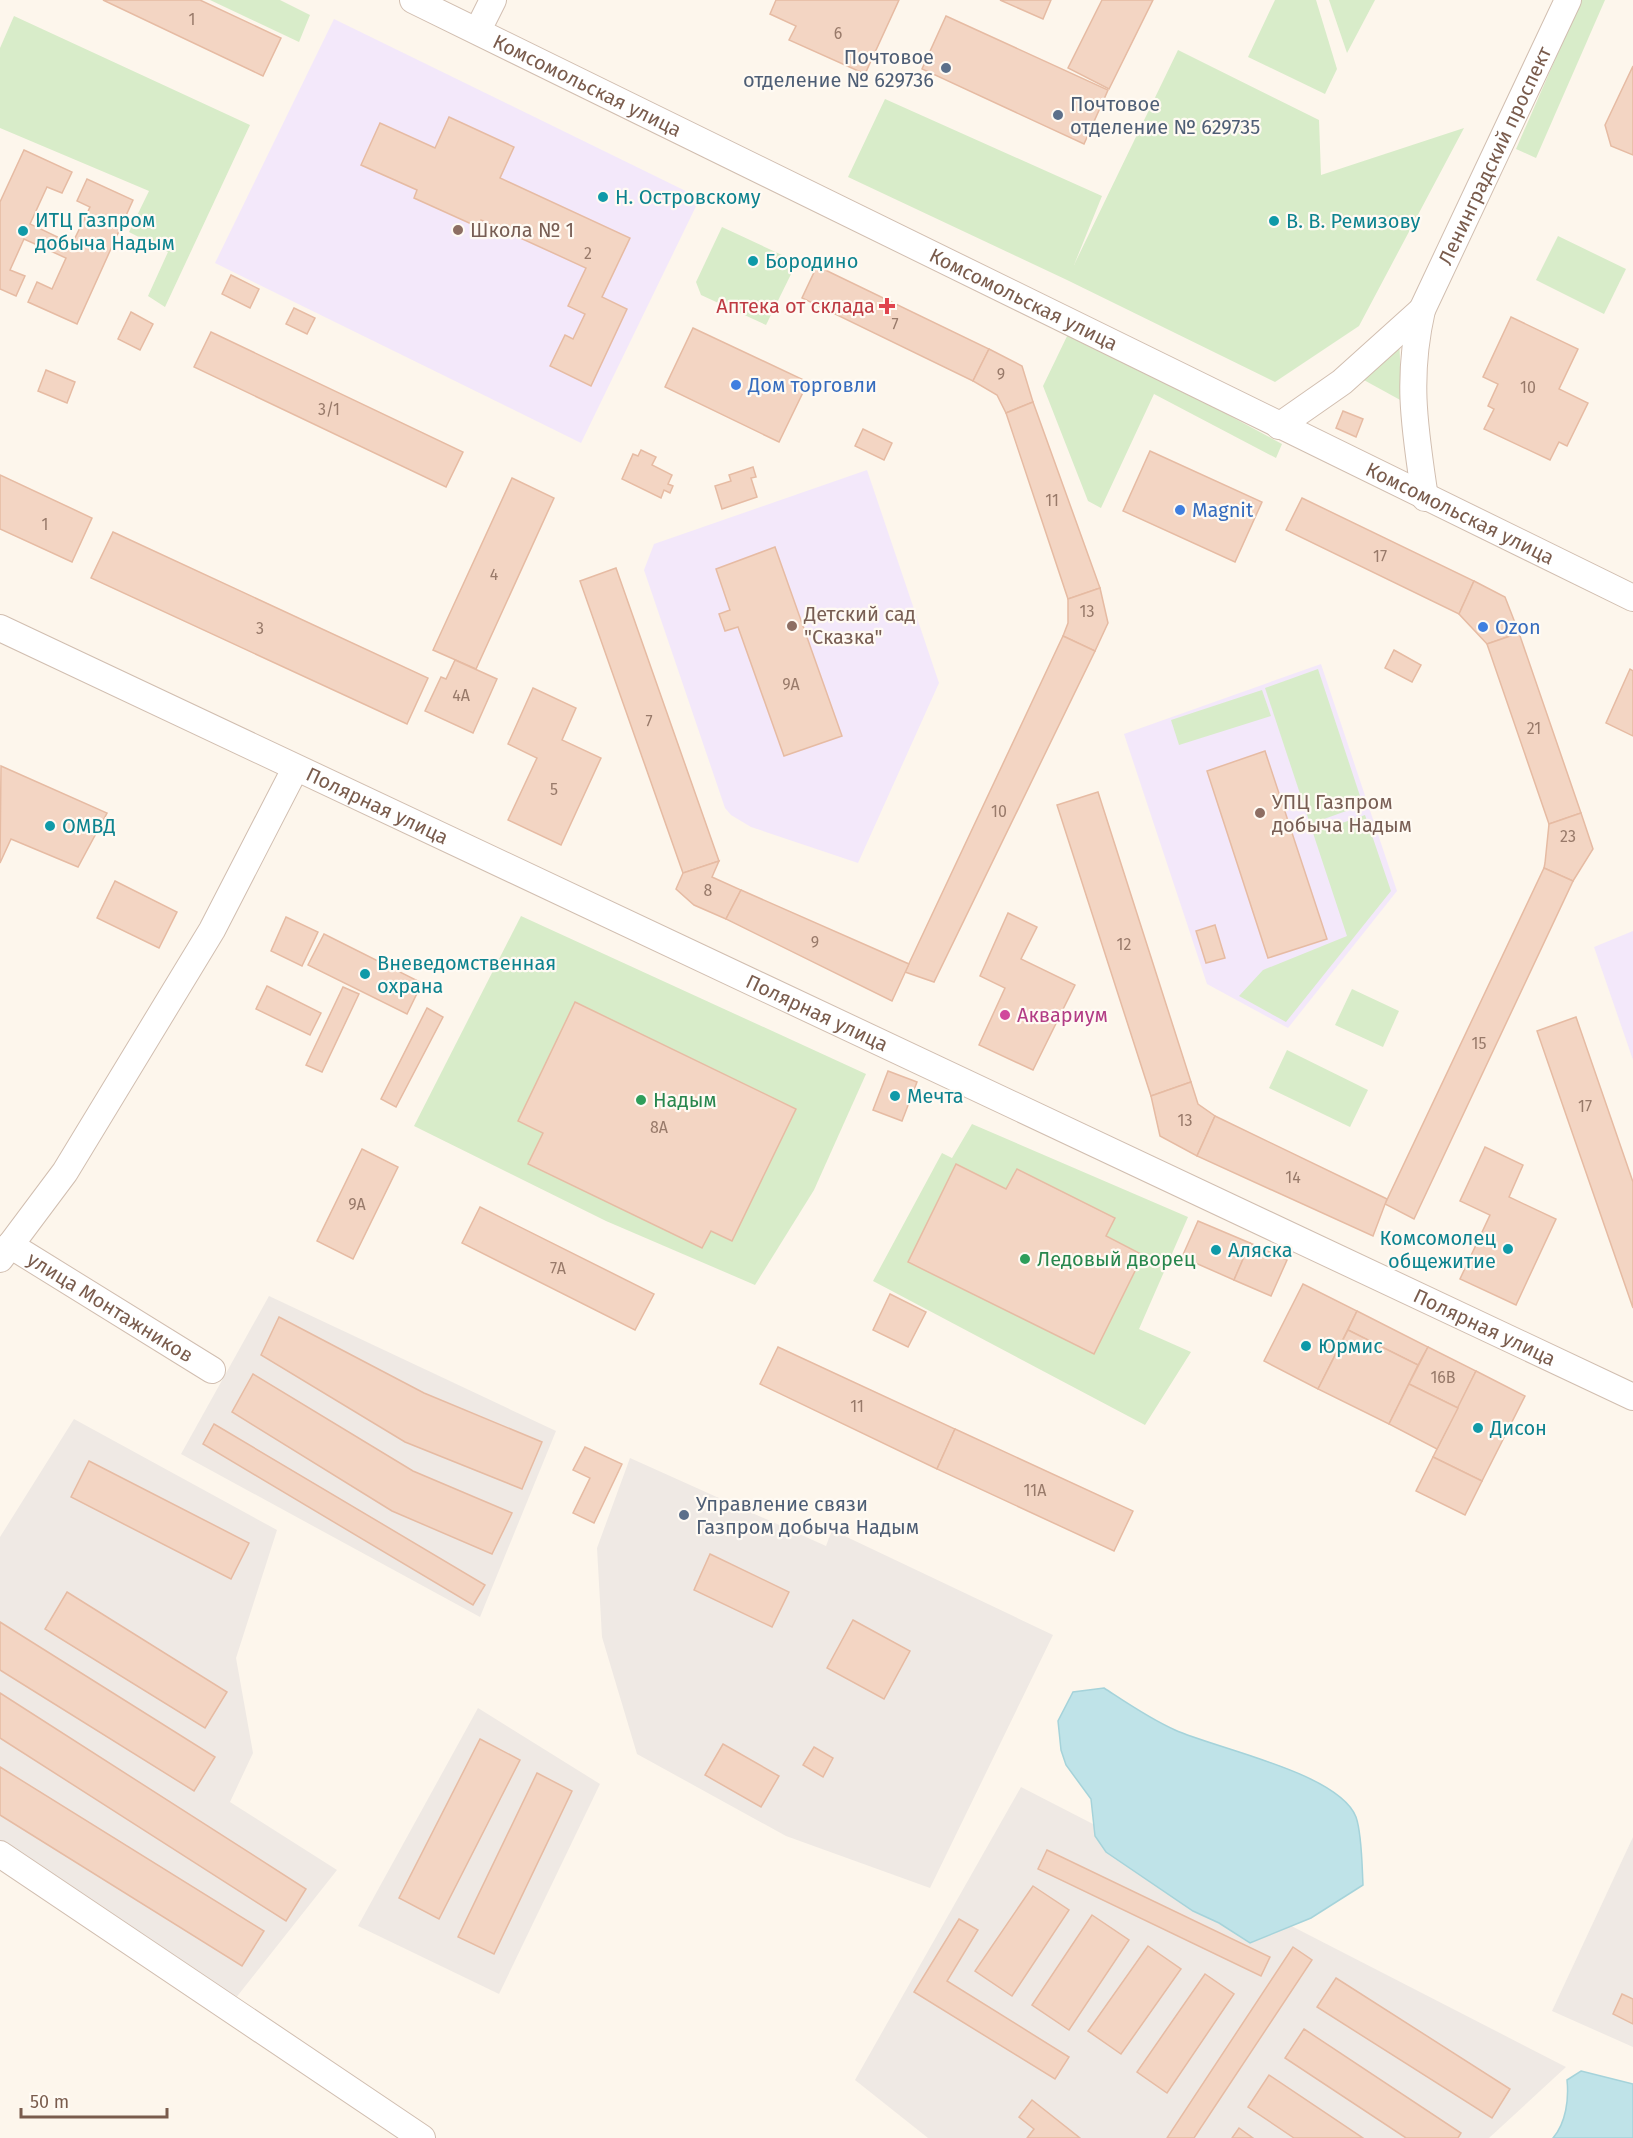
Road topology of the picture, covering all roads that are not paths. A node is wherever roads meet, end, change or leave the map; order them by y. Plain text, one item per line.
1 (413, 0) edge
2 (494, 0) edge
3 (1568, 0) edge
4 (478, 30) junction
5 (1422, 310) junction
6 (1279, 426) junction
7 (1425, 498) junction
8 (1633, 598) edge
9 (0, 628) edge
10 (295, 769) junction
11 (5, 1252) edge
12 (212, 1370) dead end
13 (1633, 1397) edge
14 (0, 1854) edge
15 (422, 2138) edge

1 - 4 street, Комсомольская улица
2 - 4 street
3 - 5 street, Ленинградский проспект
4 - 6 street, Комсомольская улица
5 - 6 street
5 - 7 street
6 - 7 street, Комсомольская улица
7 - 8 street, Комсомольская улица
9 - 10 street, Полярная улица
10 - 11 street
10 - 13 street, Полярная улица
11 - 12 street, улица Монтажников
14 - 15 street

